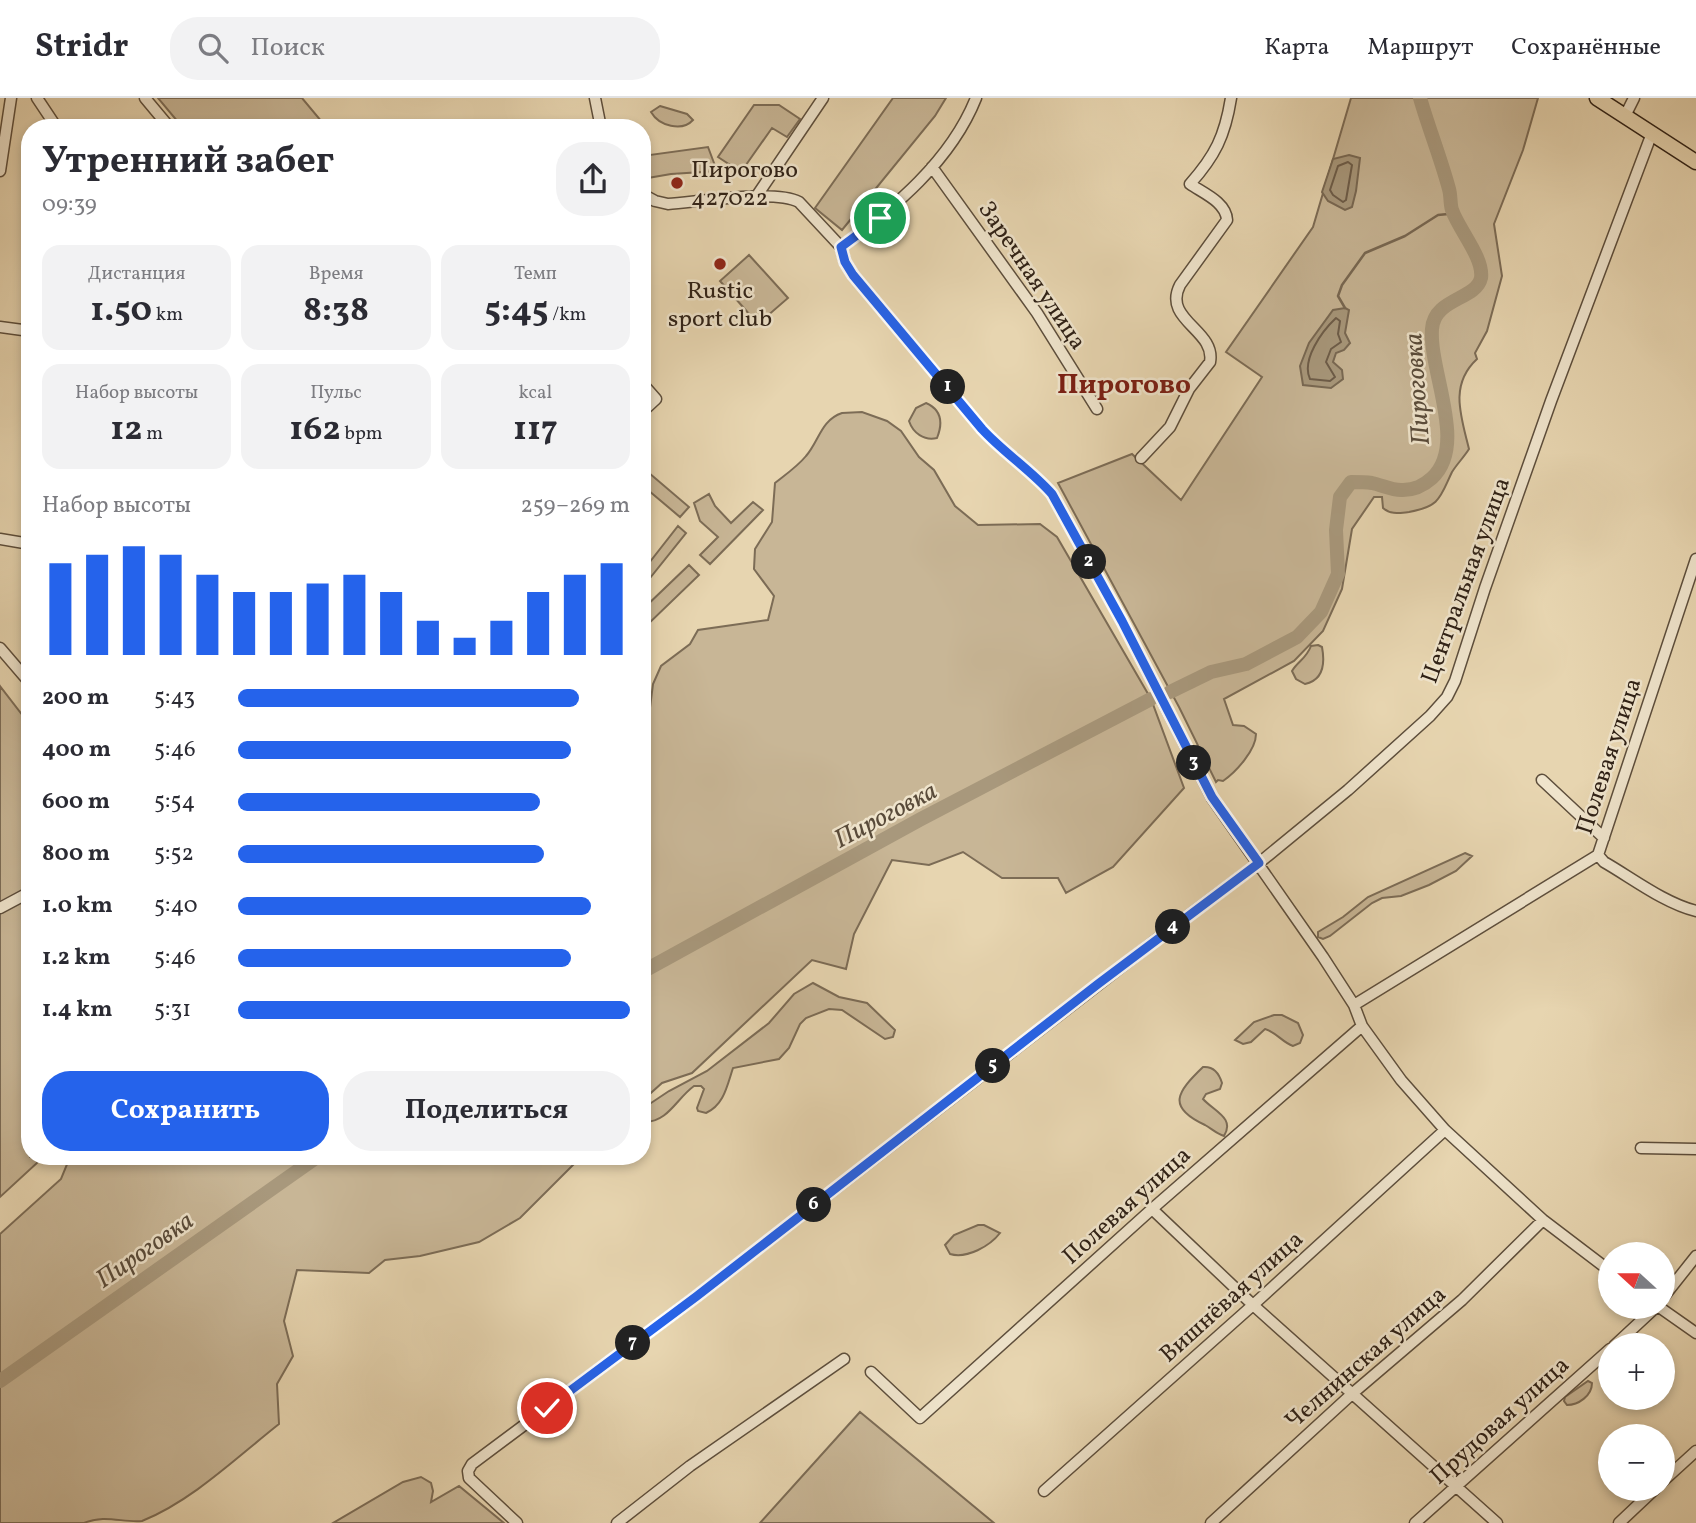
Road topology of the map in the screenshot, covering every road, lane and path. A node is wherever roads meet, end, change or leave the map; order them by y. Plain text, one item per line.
1 (11, 98) edge
2 (37, 98) edge
3 (145, 98) edge
4 (596, 98) edge
5 (823, 98) edge
6 (976, 98) edge
7 (1231, 98) edge
8 (1597, 98) edge
9 (1634, 98) edge
10 (1625, 116) junction
11 (51, 119) edge
12 (162, 119) edge
13 (600, 119) edge
14 (1652, 133) junction
15 (1696, 162) edge
16 (932, 167) junction
17 (0, 171) edge
18 (756, 197) junction
19 (651, 199) edge
20 (841, 247) junction
21 (0, 327) edge
22 (21, 330) edge
23 (1097, 409) dead end
24 (1141, 458) dead end
25 (0, 539) edge
26 (21, 542) edge
27 (1696, 559) edge
28 (0, 648) edge
29 (21, 672) edge
30 (1542, 780) dead end
31 (1604, 838) junction
32 (1598, 855) junction
33 (1259, 863) junction
34 (21, 897) edge
35 (0, 908) edge
36 (1696, 911) edge
37 (1354, 1005) junction
38 (1362, 1026) junction
39 (1445, 1130) junction
40 (1641, 1148) dead end
41 (1696, 1149) edge
42 (1152, 1209) junction
43 (1543, 1220) junction
44 (1696, 1256) edge
45 (1598, 1262) edge
46 (1675, 1283) edge
47 (1253, 1305) junction
48 (1675, 1319) edge
49 (1643, 1320) edge
50 (1628, 1333) edge
51 (1696, 1333) edge
52 (844, 1359) dead end
53 (1598, 1360) edge
54 (872, 1372) dead end
55 (1353, 1393) junction
56 (1696, 1451) edge
57 (1675, 1470) edge
58 (1456, 1486) junction
59 (1044, 1490) dead end
60 (1642, 1501) edge
61 (517, 1523) edge
62 (617, 1523) edge
63 (1211, 1523) edge
64 (1415, 1523) edge
65 (1497, 1523) edge
66 (1619, 1523) edge

1 - 17 street
2 - 11 street
3 - 12 street
4 - 13 street
5 - 18 street
6 - 16 street
7 - 24 street
8 - 10 main road
9 - 10 street
10 - 14 main road
14 - 15 main road
14 - 33 street, Центральная улица
16 - 20 street
16 - 23 street, Заречная улица
18 - 19 street
18 - 20 street
20 - 33 street
21 - 22 street
25 - 26 street
27 - 31 street, Полевая улица
28 - 29 street
30 - 31 street
31 - 32 street, Полевая улица
32 - 36 street
32 - 37 street, Полевая улица
33 - 37 street
33 - 61 street, Центральная улица
34 - 35 street
37 - 38 street
38 - 39 street
38 - 42 street, Полевая улица
39 - 43 street
39 - 47 street, Вишнёвая улица
40 - 41 street
42 - 47 street
42 - 54 street, Полевая улица
43 - 45 street
43 - 55 street, Челнинская улица
44 - 46 street
47 - 55 street
47 - 59 street, Вишнёвая улица
48 - 51 street
49 - 50 street
52 - 62 street
53 - 58 street, Прудовая улица
55 - 58 street
55 - 63 street, Челнинская улица
56 - 57 street
58 - 64 street, Прудовая улица
58 - 65 street
60 - 66 street

